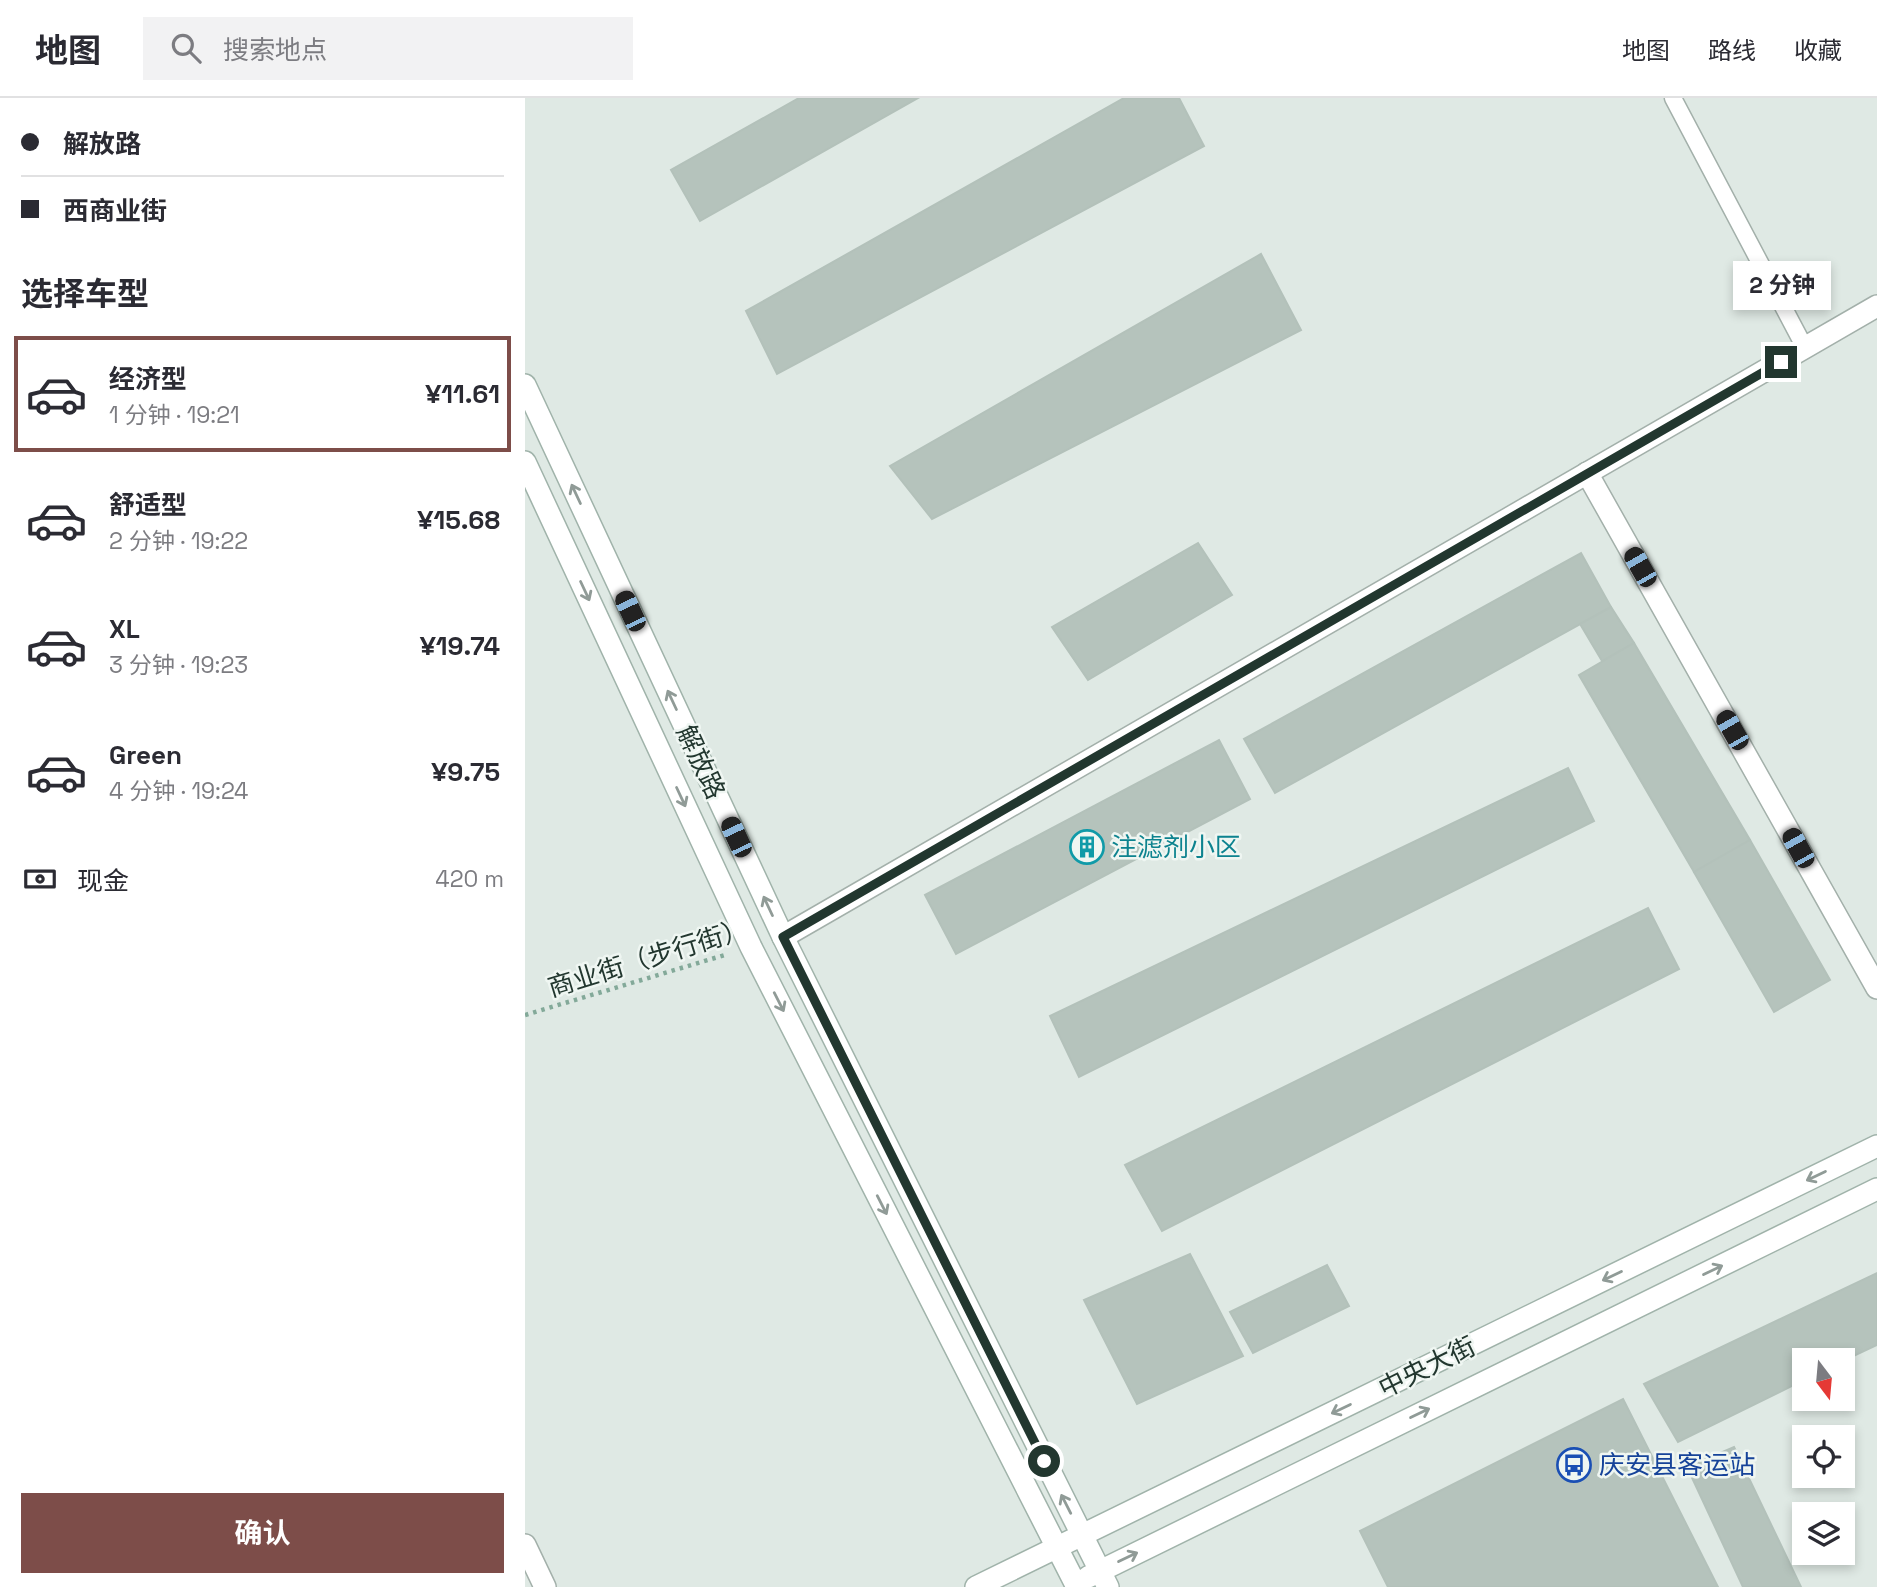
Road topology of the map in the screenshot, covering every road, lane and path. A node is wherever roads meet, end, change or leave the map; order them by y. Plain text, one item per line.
1 (1673, 98) edge
2 (1877, 306) edge
3 (1805, 348) junction
4 (525, 385) edge
5 (525, 462) edge
6 (1587, 473) junction
7 (783, 937) junction
8 (751, 947) junction
9 (1877, 988) edge
10 (525, 1015) edge
11 (1877, 1146) edge
12 (1877, 1189) edge
13 (1081, 1536) junction
14 (525, 1545) edge
15 (1056, 1547) junction
16 (1103, 1579) edge
17 (1073, 1586) edge
18 (545, 1587) edge
19 (976, 1587) edge

1 - 3 lane
2 - 3 street
3 - 6 street
7 -> 4 street, 解放路
5 -> 8 street
6 - 7 street
6 - 9 street
13 -> 7 street, 解放路
8 - 10 path, 商业街（步行街）
8 -> 15 street
11 -> 13 street, 中央大街
16 -> 12 street, 中央大街
13 - 15 street, 中央大街
13 - 16 street, 解放路
14 - 18 street
15 - 17 street
15 - 19 street, 中央大街
16 - 17 street, 中央大街

